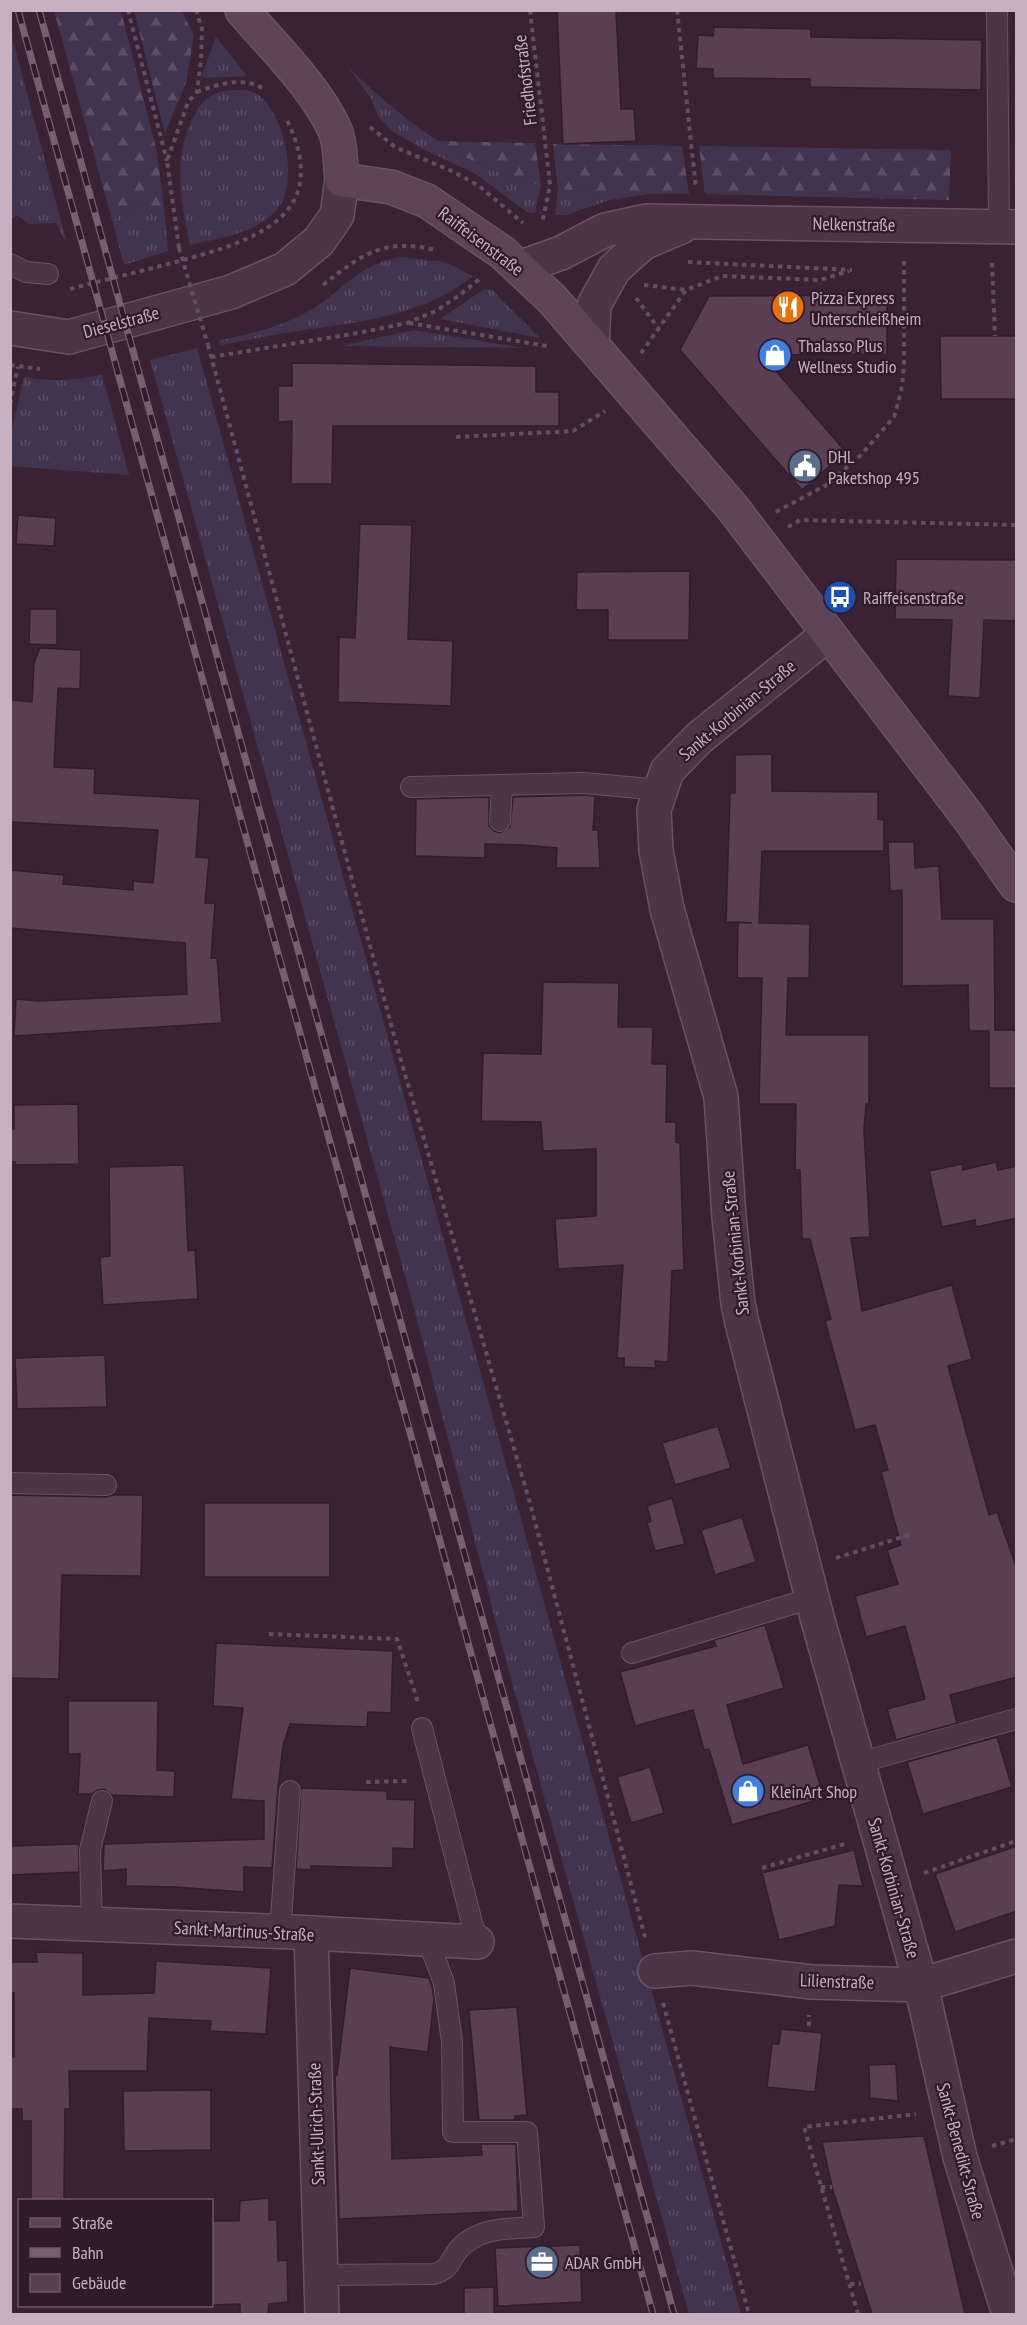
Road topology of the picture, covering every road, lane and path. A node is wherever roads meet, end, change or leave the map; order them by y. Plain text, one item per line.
1 (128, 10) edge
2 (196, 10) edge
3 (242, 10) edge
4 (530, 10) edge
5 (677, 10) edge
6 (997, 10) edge
7 (259, 78) dead end
8 (196, 92) junction
9 (285, 115) dead end
10 (167, 161) junction
11 (342, 180) junction
12 (694, 207) junction
13 (523, 223) dead end
14 (542, 224) dead end
15 (1008, 227) edge
16 (439, 251) dead end
17 (511, 260) junction
18 (680, 261) dead end
19 (904, 261) dead end
20 (992, 263) dead end
21 (10, 264) edge
22 (342, 270) dead end
23 (48, 274) dead end
24 (636, 285) dead end
25 (67, 290) dead end
26 (686, 290) junction
27 (632, 292) dead end
28 (407, 322) junction
29 (10, 328) edge
30 (659, 329) junction
31 (995, 336) dead end
32 (592, 345) junction
33 (556, 347) dead end
34 (639, 356) dead end
35 (211, 357) junction
36 (18, 367) dead end
37 (10, 404) edge
38 (611, 407) dead end
39 (456, 437) dead end
40 (772, 513) dead end
41 (1017, 525) edge
42 (784, 529) dead end
43 (828, 633) junction
44 (502, 785) junction
45 (411, 787) dead end
46 (661, 790) junction
47 (500, 821) dead end
48 (1017, 885) edge
49 (10, 1483) edge
50 (106, 1485) dead end
51 (912, 1534) dead end
52 (808, 1583) junction
53 (269, 1634) dead end
54 (632, 1653) dead end
55 (1017, 1719) edge
56 (422, 1728) joint
57 (858, 1762) junction
58 (435, 1781) junction
59 (366, 1782) dead end
60 (290, 1791) dead end
61 (102, 1801) dead end
62 (879, 1835) junction
63 (1017, 1841) edge
64 (762, 1868) dead end
65 (892, 1883) junction
66 (10, 1921) edge
67 (92, 1924) junction
68 (295, 1932) junction
69 (428, 1940) junction
70 (477, 1942) joint
71 (1017, 1956) edge
72 (655, 1971) junction
73 (921, 1985) junction
74 (949, 2110) junction
75 (821, 2187) junction
76 (832, 2187) dead end
77 (321, 2275) junction
78 (850, 2284) junction
79 (861, 2284) dead end
80 (322, 2314) edge
81 (749, 2314) edge
82 (858, 2314) edge
83 (1009, 2314) edge

1 - 10 path
2 - 8 path
3 - 11 street
4 - 14 path, Friedhofstraße
5 - 12 path
6 - 15 lane
7 - 8 path
8 - 10 path
9 - 25 path
10 - 35 path, bridge
11 - 17 street, Raiffeisenstraße
11 - 29 street, Dieselstraße
12 - 15 street, Nelkenstraße
12 - 17 street, Nelkenstraße
12 - 32 street, Nelkenstraße
13 - 17 path
16 - 22 path, Raiffeisenstraße
17 - 28 path
17 - 32 street, Raiffeisenstraße
18 - 26 path
19 - 40 path
20 - 31 path
21 - 23 lane
24 - 26 path
26 - 30 path
27 - 30 path
28 - 33 path
28 - 35 path
30 - 34 path
32 - 43 street, Raiffeisenstraße
35 - 72 path
36 - 37 path
38 - 39 path
41 - 42 path
43 - 46 street, Sankt-Korbinian-Straße
43 - 48 street, Raiffeisenstraße
44 - 45 lane
44 - 46 lane
44 - 47 lane
46 - 52 street, Sankt-Korbinian-Straße
49 - 50 lane
51 - 52 path
52 - 54 lane
52 - 57 street, Sankt-Korbinian-Straße
53 - 56 path
55 - 57 lane
56 - 58 lane
57 - 62 street, Sankt-Korbinian-Straße
58 - 59 path
58 - 70 lane
60 - 68 lane
61 - 67 lane
62 - 64 path
62 - 65 street, Sankt-Korbinian-Straße
63 - 65 path
65 - 73 street, Sankt-Korbinian-Straße
66 - 67 street, Sankt-Martinus-Straße
67 - 68 street, Sankt-Martinus-Straße
68 - 69 street, Sankt-Martinus-Straße
68 - 77 street, Sankt-Ulrich-Straße
69 - 70 street, Sankt-Martinus-Straße
69 - 77 lane
71 - 73 street, Lilienstraße
72 - 73 street, Lilienstraße
72 - 81 path
73 - 74 street, Sankt-Benedikt-Straße
74 - 75 path
74 - 83 street, Sankt-Benedikt-Straße
75 - 76 path
75 - 78 path
77 - 80 street, Sankt-Ulrich-Straße
78 - 79 path
78 - 82 path

